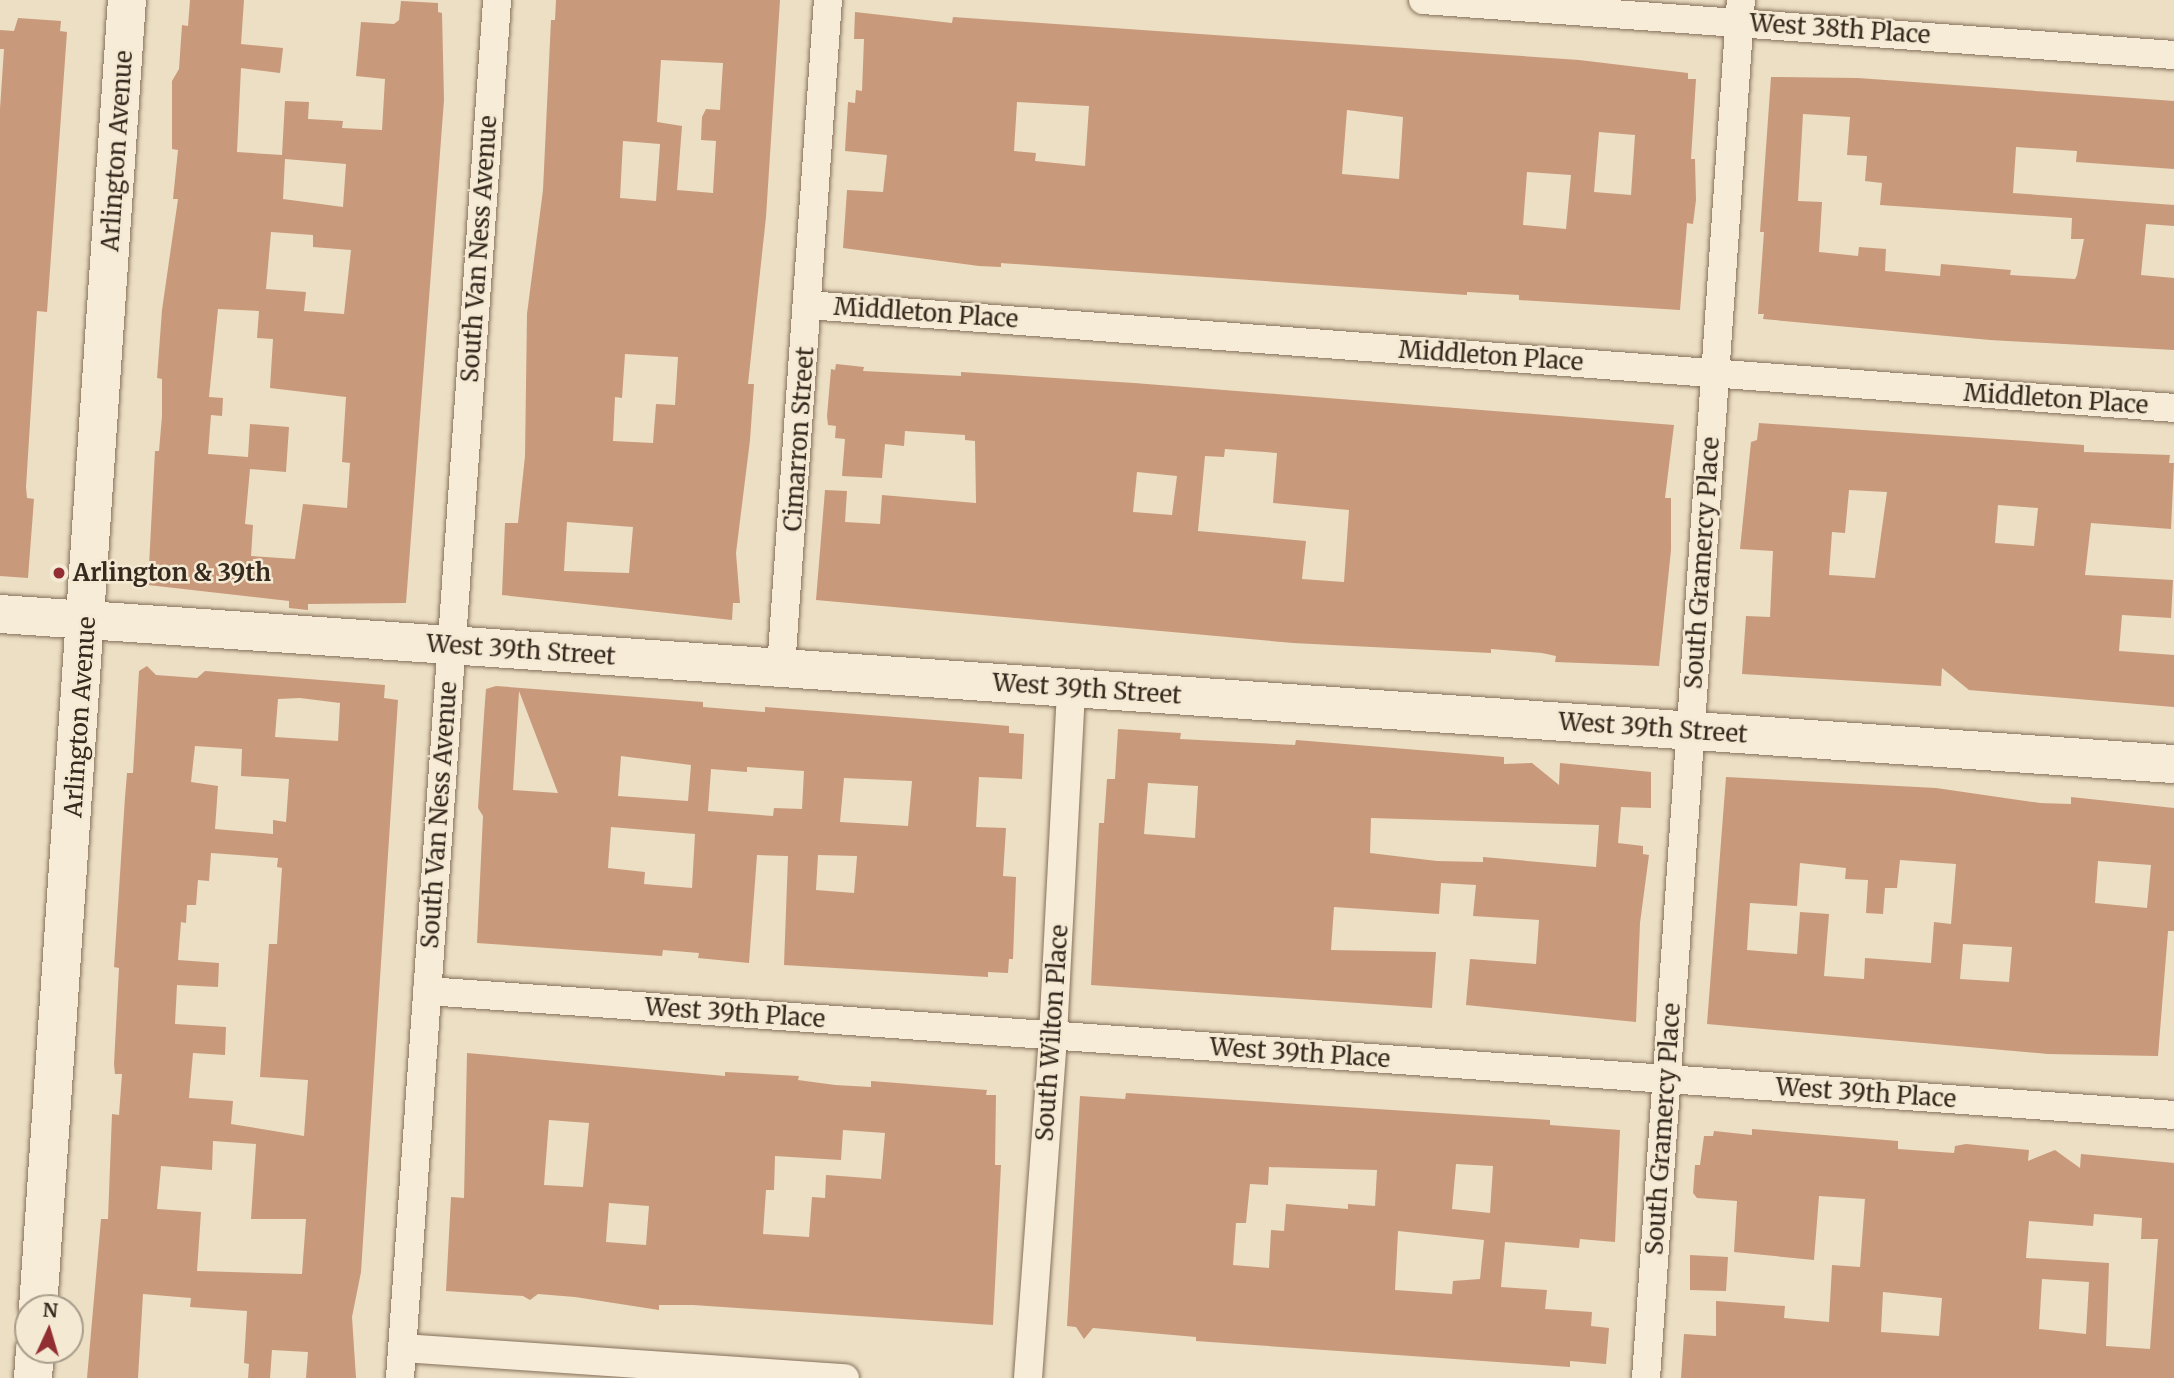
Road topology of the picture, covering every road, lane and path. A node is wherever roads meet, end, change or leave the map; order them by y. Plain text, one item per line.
1 (127, 0) edge
2 (497, 0) edge
3 (828, 0) edge
4 (1423, 0) edge
5 (1740, 11) edge
6 (2174, 55) edge
7 (808, 304) junction
8 (1716, 373) junction
9 (2174, 408) edge
10 (0, 614) edge
11 (87, 620) junction
12 (452, 645) junction
13 (781, 668) junction
14 (1071, 688) junction
15 (1691, 730) junction
16 (2174, 764) edge
17 (427, 991) junction
18 (1053, 1035) junction
19 (1667, 1079) junction
20 (2174, 1115) edge
21 (39, 1294) edge
22 (402, 1348) junction
23 (400, 1378) edge
24 (845, 1378) edge
25 (1028, 1378) edge
26 (1646, 1378) edge

1 - 11 street, Arlington Avenue
2 - 12 street, South Van Ness Avenue
3 - 7 street, Cimarron Street
4 - 5 street, West 38th Place
5 - 6 street, West 38th Place
5 - 8 street, South Gramercy Place
7 - 8 street, Middleton Place
7 - 13 street, Cimarron Street
8 - 9 street, Middleton Place
8 - 15 street, South Gramercy Place
10 - 11 street, West 39th Street
11 - 12 street, West 39th Street
11 - 21 street, Arlington Avenue
12 - 13 street, West 39th Street
12 - 17 street, South Van Ness Avenue
13 - 14 street, West 39th Street
14 - 15 street, West 39th Street
14 - 18 street, South Wilton Place
15 - 16 street, West 39th Street
15 - 19 street, South Gramercy Place
17 - 18 street, West 39th Place
17 - 22 street, South Van Ness Avenue
18 - 19 street, West 39th Place
18 - 25 street, South Wilton Place
19 - 20 street, West 39th Place
19 - 26 street, South Gramercy Place
22 - 23 street, South Van Ness Avenue
22 - 24 street

